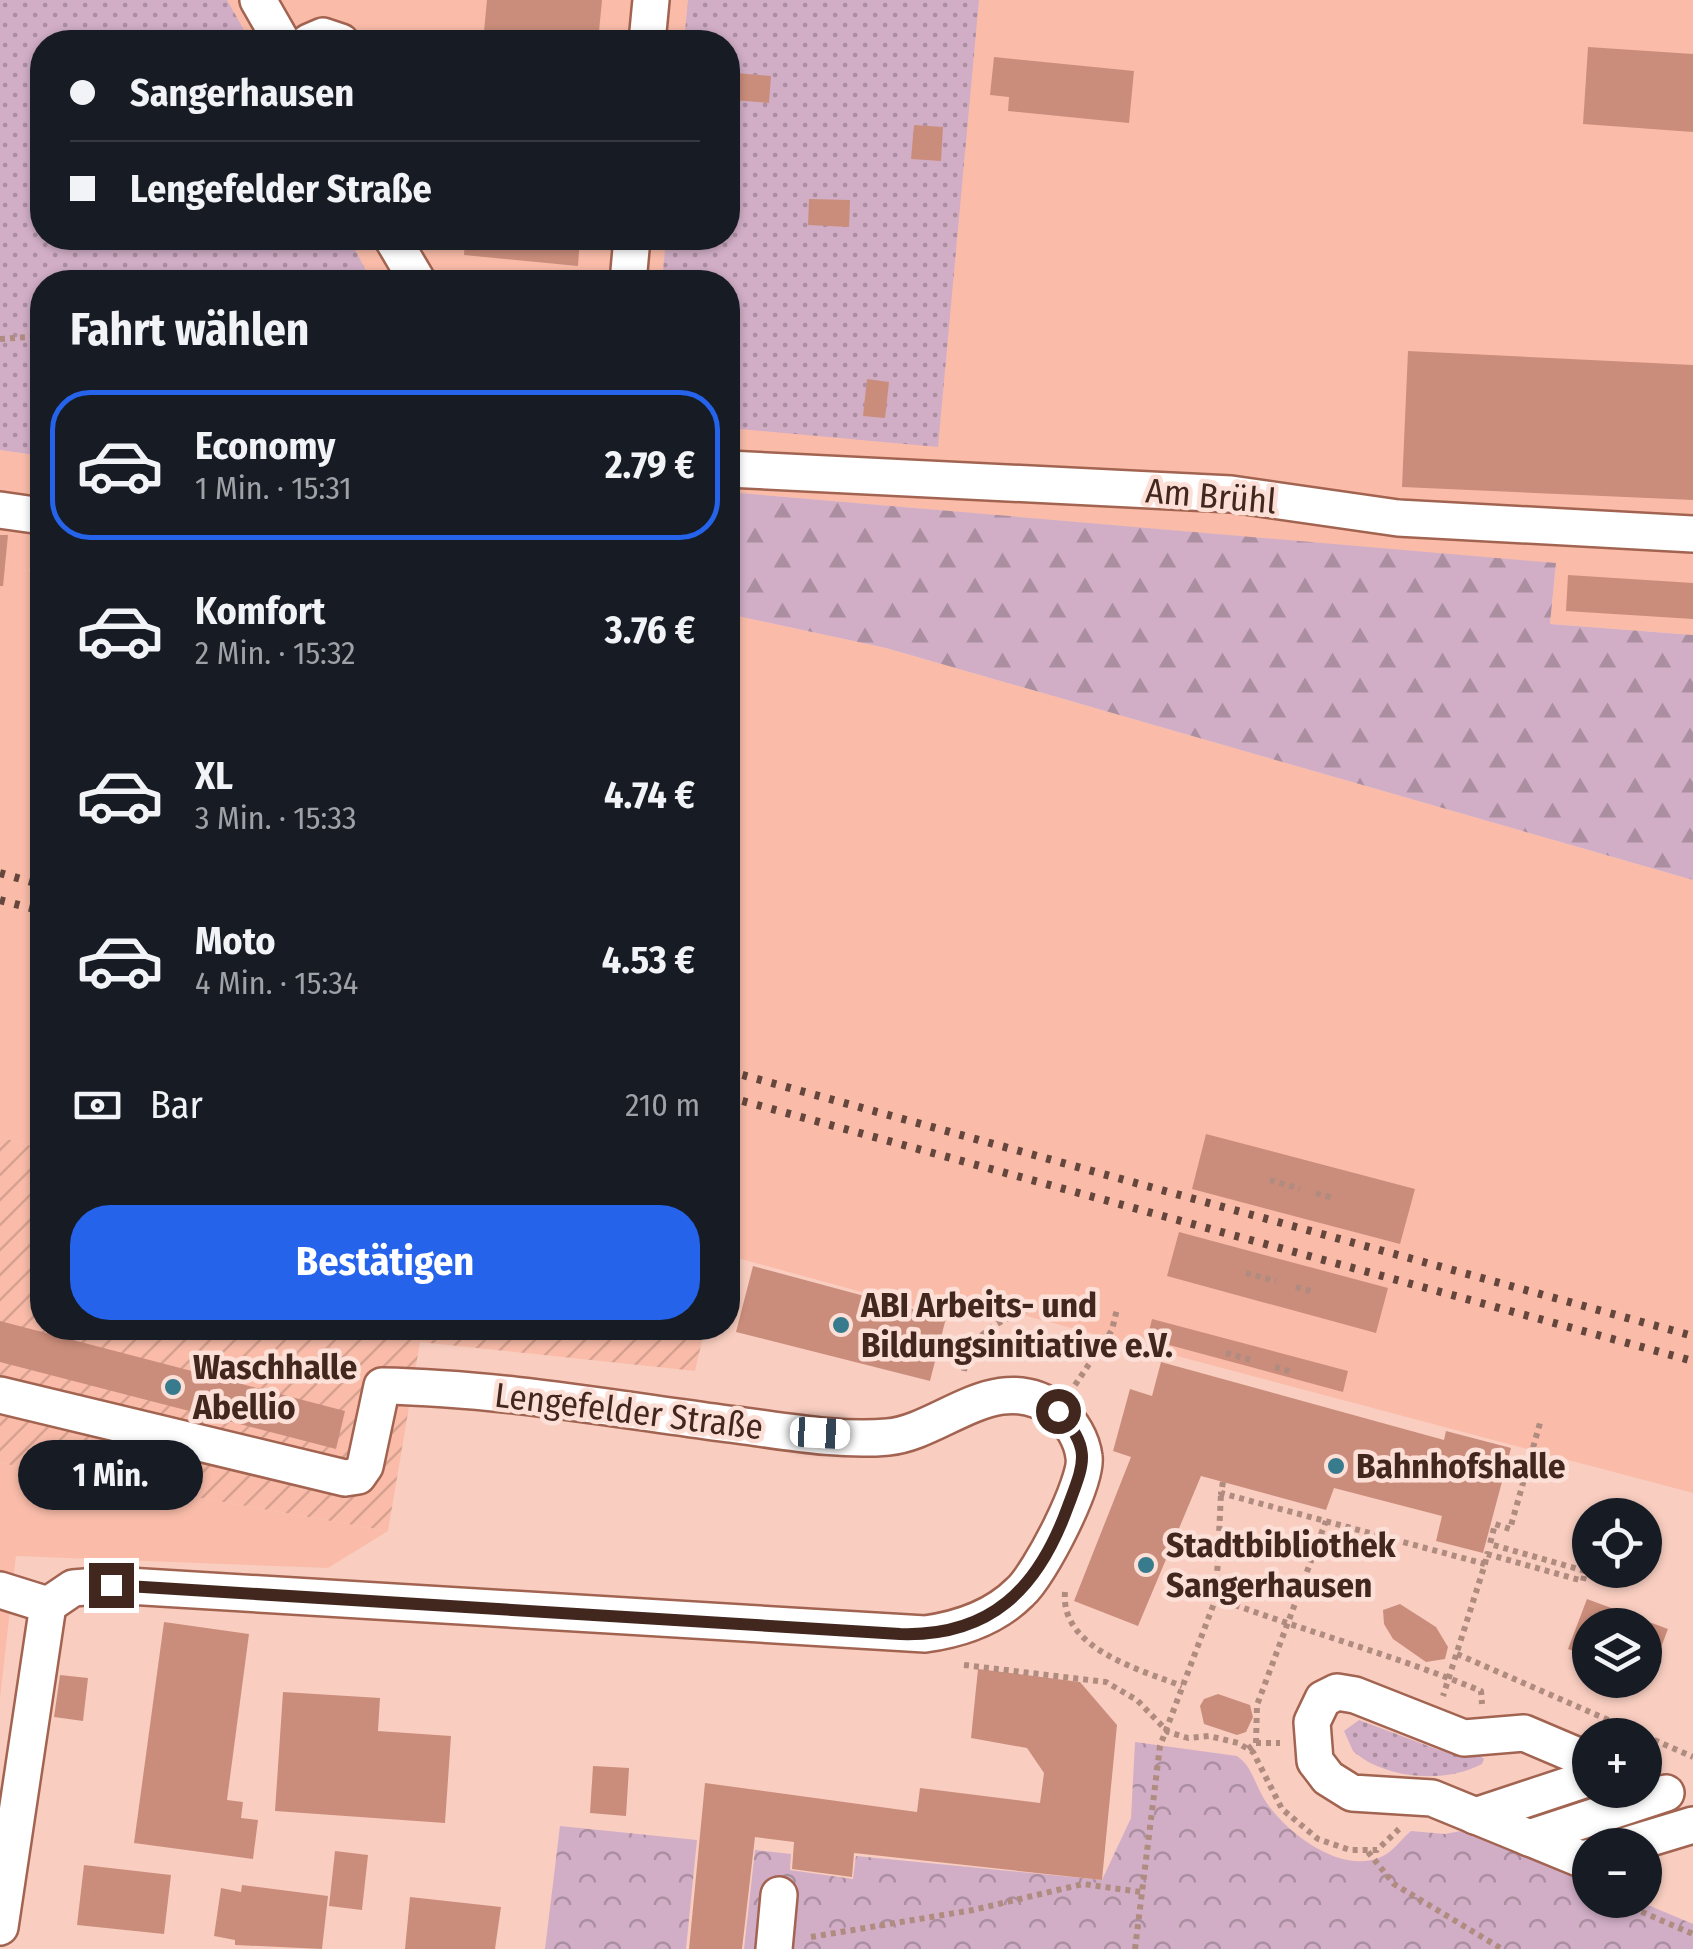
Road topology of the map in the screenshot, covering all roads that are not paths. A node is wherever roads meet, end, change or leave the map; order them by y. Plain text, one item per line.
1 (258, 0) edge
2 (651, 0) edge
3 (275, 30) edge
4 (648, 30) edge
5 (740, 470) edge
6 (0, 510) edge
7 (30, 514) edge
8 (1693, 534) edge
9 (0, 1395) edge
10 (0, 1590) edge
11 (48, 1605) junction
12 (1572, 1758) edge
13 (1572, 1769) edge
14 (1668, 1794) edge
15 (1475, 1816) junction
16 (1693, 1825) edge
17 (1662, 1834) edge
18 (1529, 1838) junction
19 (1572, 1856) edge
20 (779, 1895) dead end
21 (0, 1928) edge
22 (774, 1946) edge

1 - 3 street
2 - 4 street
5 - 8 street, Am Brühl
6 - 7 street
9 - 11 street, Lengefelder Straße
10 - 11 street
11 - 21 street
12 - 15 street
13 - 15 street
14 - 18 street
15 - 18 street
16 - 17 street
18 - 19 street
20 - 22 street

